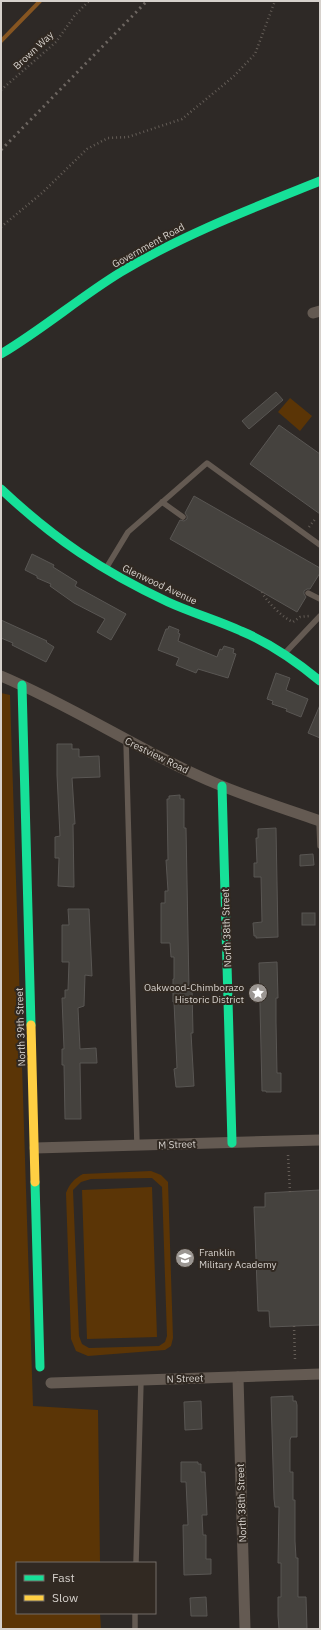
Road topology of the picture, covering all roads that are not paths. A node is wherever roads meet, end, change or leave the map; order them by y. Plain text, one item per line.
1 (320, 181) edge
2 (1, 354) edge
3 (1, 489) edge
4 (162, 502) junction
5 (183, 517) dead end
6 (320, 545) edge
7 (105, 570) junction
8 (308, 593) dead end
9 (320, 599) edge
10 (320, 616) edge
11 (285, 654) junction
12 (1, 676) edge
13 (320, 682) edge
14 (22, 686) junction
15 (126, 740) junction
16 (222, 786) junction
17 (320, 821) edge
18 (320, 846) edge
19 (320, 1140) edge
20 (232, 1143) junction
21 (137, 1145) junction
22 (35, 1148) junction
23 (40, 1368) dead end
24 (320, 1374) edge
25 (238, 1377) junction
26 (141, 1380) junction
27 (51, 1383) dead end
28 (136, 1562) edge
29 (135, 1614) edge
30 (135, 1629) edge
31 (245, 1629) edge

1 - 2 street, Government Road
3 - 7 street, Glenwood Avenue
4 - 5 lane
4 - 6 lane
4 - 7 lane
7 - 11 street, Glenwood Avenue
8 - 9 lane
10 - 11 lane
11 - 13 street, Glenwood Avenue
12 - 14 street, Crestview Road
14 - 15 street, Crestview Road
14 - 22 street, North 39th Street
15 - 16 street, Crestview Road
15 - 21 lane
16 - 17 street, Crestview Road
16 - 20 street, North 38th Street
17 - 18 lane
19 - 20 street, M Street
20 - 21 street, M Street
21 - 22 street, M Street
22 - 23 street, North 39th Street
24 - 25 street, N Street
25 - 26 street, N Street
25 - 31 street, North 38th Street
26 - 27 street, N Street
26 - 28 lane
29 - 30 lane

